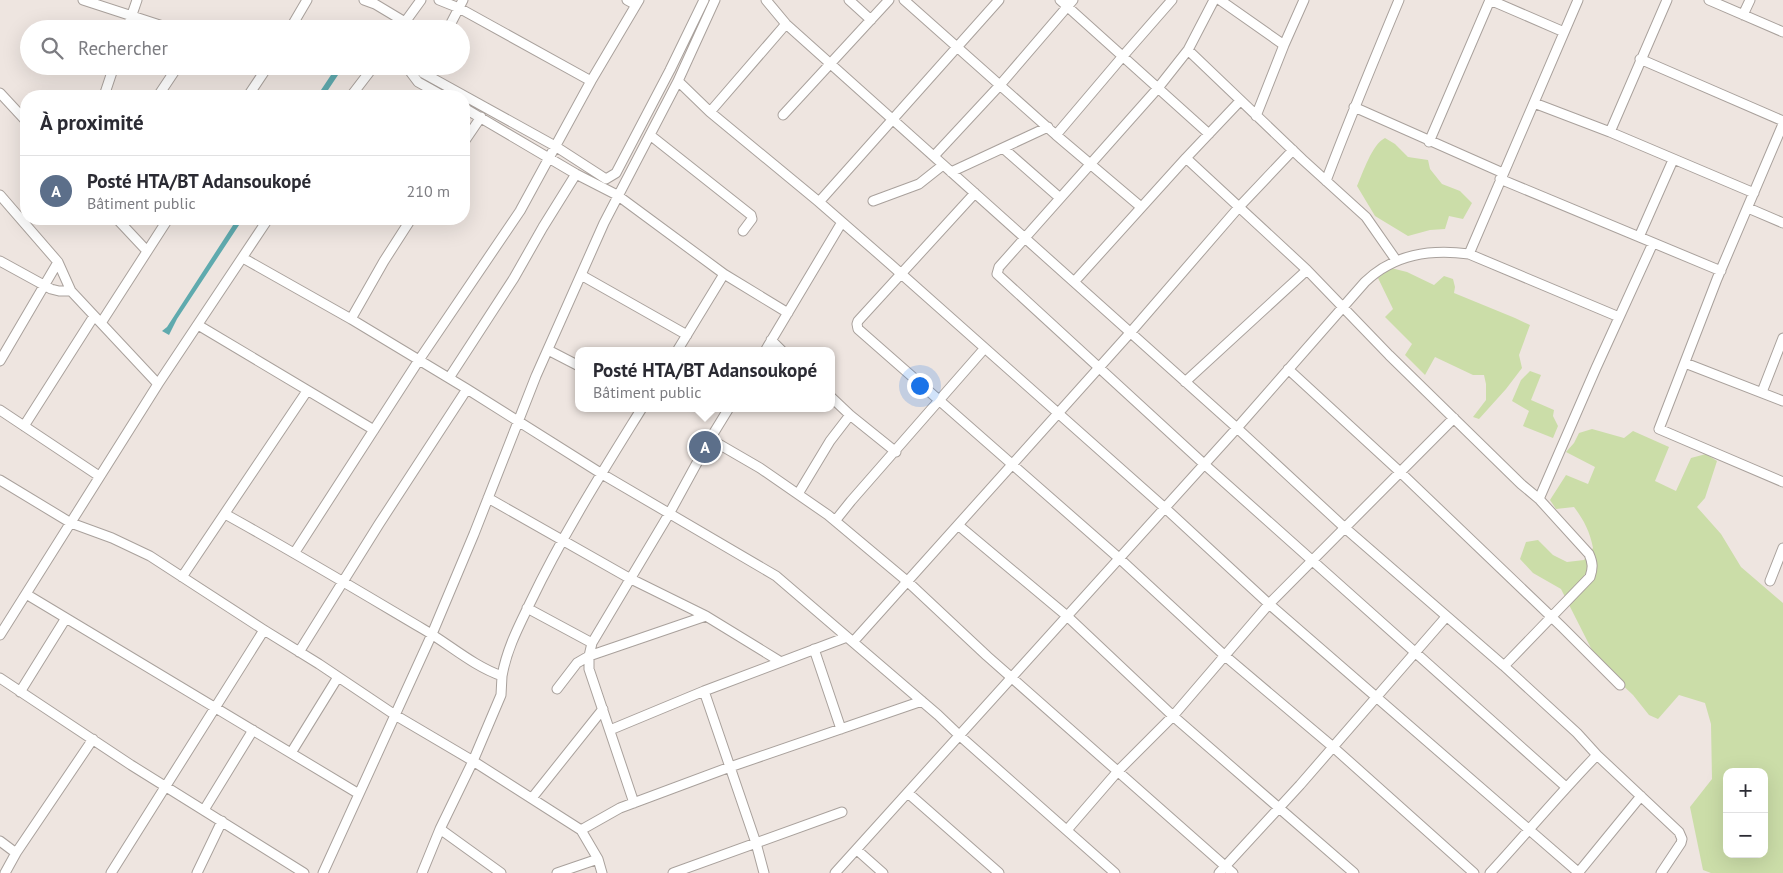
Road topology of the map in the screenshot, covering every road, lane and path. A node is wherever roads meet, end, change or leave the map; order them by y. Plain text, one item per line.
1 (84, 0) edge
2 (138, 0) edge
3 (307, 0) edge
4 (364, 0) edge
5 (421, 0) edge
6 (439, 0) edge
7 (627, 0) edge
8 (704, 0) edge
9 (715, 0) edge
10 (766, 0) edge
11 (849, 0) edge
12 (889, 0) edge
13 (904, 0) edge
14 (999, 0) edge
15 (1060, 0) edge
16 (1172, 0) edge
17 (1214, 0) edge
18 (1220, 0) edge
19 (1304, 0) edge
20 (1399, 0) edge
21 (1490, 0) edge
22 (1578, 0) edge
23 (1667, 0) edge
24 (1709, 0) edge
25 (1750, 0) edge
26 (638, 3) edge
27 (1070, 3) edge
28 (461, 4) edge
29 (132, 15) junction
30 (1744, 15) junction
31 (130, 20) edge
32 (146, 20) edge
33 (295, 20) edge
34 (397, 20) edge
35 (407, 20) edge
36 (453, 20) edge
37 (871, 20) junction
38 (786, 24) junction
39 (1564, 32) junction
40 (1783, 32) edge
41 (1284, 44) junction
42 (957, 47) junction
43 (1188, 50) junction
44 (1123, 56) junction
45 (1640, 59) junction
46 (830, 63) junction
47 (111, 75) edge
48 (172, 75) edge
49 (262, 75) edge
50 (367, 75) edge
51 (413, 75) edge
52 (422, 75) edge
53 (435, 75) edge
54 (678, 80) junction
55 (591, 81) junction
56 (418, 82) junction
57 (1000, 85) junction
58 (1158, 88) junction
59 (106, 90) edge
60 (162, 90) edge
61 (252, 90) edge
62 (356, 90) edge
63 (432, 90) edge
64 (460, 90) edge
65 (0, 93) edge
66 (470, 96) edge
67 (1240, 101) junction
68 (1534, 103) junction
69 (1354, 107) junction
70 (470, 111) edge
71 (710, 112) junction
72 (20, 115) edge
73 (783, 115) dead end
74 (1256, 116) junction
75 (481, 117) junction
76 (892, 119) junction
77 (1783, 122) edge
78 (1048, 127) junction
79 (1610, 132) junction
80 (470, 133) edge
81 (1209, 134) junction
82 (650, 135) junction
83 (1056, 135) junction
84 (1429, 142) junction
85 (555, 146) junction
86 (1003, 148) junction
87 (1293, 150) junction
88 (934, 156) junction
89 (549, 157) junction
90 (1186, 158) junction
91 (1673, 160) junction
92 (943, 164) junction
93 (1091, 164) junction
94 (951, 172) junction
95 (576, 174) junction
96 (1501, 176) junction
97 (1326, 181) junction
98 (1754, 193) junction
99 (975, 194) junction
100 (0, 195) edge
101 (617, 196) junction
102 (1060, 198) junction
103 (873, 201) dead end
104 (819, 202) junction
105 (1141, 207) junction
106 (1239, 207) junction
107 (1748, 208) junction
108 (20, 218) edge
109 (842, 222) junction
110 (1783, 223) edge
111 (26, 225) edge
112 (123, 225) edge
113 (164, 225) edge
114 (264, 225) edge
115 (407, 225) edge
116 (743, 230) dead end
117 (1639, 237) junction
118 (1024, 238) junction
119 (1653, 243) junction
120 (147, 251) junction
121 (1468, 254) junction
122 (243, 258) junction
123 (1396, 260) junction
124 (0, 261) edge
125 (58, 262) junction
126 (1307, 270) junction
127 (1721, 271) junction
128 (724, 274) junction
129 (900, 274) junction
130 (580, 275) junction
131 (1074, 282) junction
132 (43, 285) junction
133 (71, 291) junction
134 (1344, 308) junction
135 (788, 313) junction
136 (1619, 317) junction
137 (97, 319) junction
138 (351, 319) junction
139 (198, 325) junction
140 (1130, 333) junction
141 (687, 335) junction
142 (1783, 338) edge
143 (771, 340) junction
144 (680, 347) edge
145 (767, 347) edge
146 (778, 347) edge
147 (984, 349) junction
148 (548, 350) junction
149 (419, 360) junction
150 (0, 361) edge
151 (1685, 363) junction
152 (575, 364) edge
153 (1099, 367) junction
154 (1288, 369) junction
155 (449, 378) junction
156 (1185, 382) junction
157 (158, 384) junction
158 (467, 389) junction
159 (307, 391) junction
160 (1762, 392) junction
161 (940, 399) junction
162 (835, 401) edge
163 (1783, 401) edge
164 (0, 410) edge
165 (640, 412) edge
166 (727, 412) edge
167 (1058, 414) junction
168 (850, 415) junction
169 (1454, 418) junction
170 (518, 420) junction
171 (24, 426) junction
172 (1237, 428) junction
173 (374, 430) junction
174 (710, 439) junction
175 (896, 452) junction
176 (1012, 463) junction
177 (1204, 464) junction
178 (1399, 471) junction
179 (602, 474) junction
180 (99, 476) junction
181 (0, 480) edge
182 (1783, 482) edge
183 (798, 494) junction
184 (488, 498) junction
185 (1539, 499) junction
186 (1165, 508) junction
187 (225, 514) junction
188 (668, 514) junction
189 (835, 521) junction
190 (71, 523) junction
191 (958, 525) junction
192 (1344, 528) junction
193 (563, 540) junction
194 (1783, 548) edge
195 (295, 552) junction
196 (1120, 559) junction
197 (1312, 560) junction
198 (182, 577) junction
199 (630, 578) junction
200 (343, 582) junction
201 (908, 582) junction
202 (1770, 582) dead end
203 (26, 594) junction
204 (1269, 604) junction
205 (528, 608) junction
206 (706, 616) junction
207 (1067, 616) junction
208 (1446, 617) junction
209 (66, 618) junction
210 (1552, 618) junction
211 (264, 630) junction
212 (432, 634) junction
213 (0, 635) edge
214 (850, 640) junction
215 (592, 642) junction
216 (814, 649) junction
217 (299, 652) junction
218 (1415, 652) junction
219 (1224, 655) junction
220 (589, 656) junction
221 (781, 662) junction
222 (1504, 666) junction
223 (502, 676) junction
224 (338, 677) junction
225 (0, 678) edge
226 (1012, 678) junction
227 (1620, 685) dead end
228 (557, 689) dead end
229 (704, 691) junction
230 (20, 692) junction
231 (1376, 696) junction
232 (922, 701) junction
233 (215, 707) junction
234 (603, 709) junction
235 (395, 715) junction
236 (1173, 716) junction
237 (841, 729) junction
238 (253, 730) junction
239 (610, 730) junction
240 (960, 736) junction
241 (93, 739) junction
242 (1333, 746) junction
243 (291, 753) junction
244 (1597, 755) junction
245 (473, 761) junction
246 (730, 767) junction
247 (1118, 771) junction
248 (166, 786) junction
249 (1566, 787) junction
250 (908, 793) junction
251 (359, 794) junction
252 (1641, 796) junction
253 (532, 798) junction
254 (634, 802) junction
255 (1279, 808) junction
256 (204, 810) junction
257 (842, 812) dead end
258 (222, 821) junction
259 (440, 830) junction
260 (581, 830) junction
261 (1067, 830) junction
262 (1530, 830) junction
263 (0, 841) edge
264 (756, 843) junction
265 (857, 850) junction
266 (16, 853) junction
267 (598, 859) junction
268 (1222, 870) edge
269 (4, 873) edge
270 (111, 873) edge
271 (197, 873) edge
272 (304, 873) edge
273 (323, 873) edge
274 (422, 873) edge
275 (500, 873) edge
276 (557, 873) edge
277 (602, 873) edge
278 (672, 873) edge
279 (764, 873) edge
280 (835, 873) edge
281 (883, 873) edge
282 (999, 873) edge
283 (1115, 873) edge
284 (1233, 873) edge
285 (1354, 873) edge
286 (1474, 873) edge
287 (1490, 873) edge
288 (1579, 873) edge
289 (1661, 873) edge

1 - 29 street
2 - 29 street
3 - 33 street
4 - 34 street
5 - 35 street
6 - 28 street
7 - 26 street
8 - 85 street
9 - 54 street
10 - 38 street
11 - 37 street
12 - 37 street
13 - 42 street
14 - 42 street
15 - 27 street
16 - 44 street
17 - 43 street
18 - 41 street
19 - 41 street
20 - 69 street
21 - 39 street
21 - 84 street
22 - 39 street
23 - 45 street
24 - 30 street
25 - 30 street
26 - 55 street
27 - 44 street
27 - 57 street
28 - 36 street
28 - 55 street
29 - 31 street
29 - 32 street
30 - 40 street
37 - 46 street
38 - 46 street
38 - 71 street
39 - 68 street
41 - 74 street
42 - 57 street
42 - 76 street
43 - 58 street
43 - 67 street
44 - 58 street
44 - 83 street
45 - 77 street
45 - 79 street
46 - 73 street
46 - 76 street
47 - 59 street
48 - 60 street
49 - 61 street
50 - 62 street
51 - 56 street
52 - 56 street
53 - 64 street
54 - 71 street
54 - 82 street
55 - 85 street
56 - 63 street
57 - 78 street
57 - 88 street
58 - 81 street
58 - 93 street
65 - 72 street
66 - 85 street
67 - 74 street
67 - 81 street
68 - 79 street
68 - 96 street
69 - 84 street
69 - 97 street
70 - 75 street
71 - 104 street
74 - 87 street
75 - 80 street
75 - 89 street
76 - 88 street
76 - 104 street
77 - 98 street
78 - 83 street
78 - 86 street
79 - 91 street
81 - 90 street
82 - 101 street
82 - 116 street
83 - 93 street
84 - 96 street
85 - 89 street
86 - 94 street
86 - 102 street
87 - 97 street
87 - 106 street
88 - 92 street
89 - 95 street
89 - 149 street
90 - 105 street
90 - 106 street
91 - 98 street
91 - 117 street
92 - 94 street
92 - 103 street
93 - 102 street
93 - 105 street
94 - 99 street
95 - 101 street
95 - 155 street
96 - 117 street
96 - 121 street
97 - 123 street
98 - 107 street
99 - 118 street
99 - 129 street
100 - 108 street
101 - 128 street
101 - 130 street
102 - 118 street
104 - 109 street
105 - 131 street
106 - 126 street
106 - 140 street
107 - 110 street
107 - 127 street
109 - 129 street
109 - 135 street
111 - 125 street
112 - 120 street
113 - 120 street
114 - 122 street
115 - 138 street
117 - 119 street
118 - 131 street
118 - 153 street
119 - 127 street
119 - 136 street
120 - 137 street
121 - 123 street
121 - 136 street
122 - 138 street
122 - 139 street
123 - 134 street
124 - 132 street
125 - 132 street
125 - 133 street
126 - 134 street
126 - 156 street
127 - 151 street
128 - 135 street
128 - 141 street
129 - 147 street
129 - 161 street
130 - 141 street
130 - 148 street
131 - 140 street
132 - 133 street
132 - 150 street
133 - 137 street
134 - 154 street
134 - 169 street
135 - 143 street
136 - 185 street
137 - 157 street
137 - 171 street
138 - 149 street
139 - 157 street
139 - 159 street
140 - 153 street
140 - 156 street
141 - 144 street
142 - 160 street
143 - 145 street
143 - 146 street
147 - 161 street
147 - 167 street
148 - 152 street
148 - 170 street
149 - 155 street
149 - 173 street
151 - 160 street
151 - 182 street
153 - 167 street
153 - 177 street
154 - 172 street
154 - 178 street
155 - 158 street
156 - 172 street
157 - 180 street
158 - 170 street
158 - 200 street
159 - 173 street
159 - 187 street
160 - 163 street
161 - 175 street
161 - 176 street
162 - 168 street
164 - 171 street
165 - 179 street
166 - 174 street
167 - 176 street
167 - 186 street
168 - 175 street
168 - 183 street
169 - 178 street
169 - 185 street
170 - 179 street
170 - 184 street
171 - 180 street
172 - 177 street
172 - 192 street
173 - 195 street
174 - 183 street
174 - 188 street
175 - 189 street
176 - 191 street
176 - 196 street
177 - 186 street
177 - 197 street
178 - 192 street
178 - 210 street
179 - 188 street
179 - 193 street
180 - 190 street
181 - 190 street
183 - 189 street
184 - 193 street
184 - 212 street
185 - 210 street
186 - 196 street
186 - 204 street
187 - 195 street
187 - 198 street
188 - 199 street
188 - 214 street
189 - 201 street
190 - 198 street
190 - 203 street
191 - 201 street
191 - 207 street
192 - 197 street
192 - 208 street
193 - 199 street
193 - 205 street
194 - 202 street
195 - 200 street
196 - 207 street
196 - 219 street
197 - 204 street
197 - 218 street
198 - 211 street
199 - 206 street
199 - 215 street
200 - 212 street
200 - 217 street
201 - 214 street
201 - 226 street
203 - 209 street
203 - 213 street
204 - 219 street
204 - 231 street
205 - 215 street
205 - 223 street
206 - 220 street
206 - 221 street
207 - 226 street
207 - 236 street
208 - 218 street
208 - 222 street
209 - 230 street
209 - 233 street
210 - 222 street
210 - 227 street
211 - 217 street
211 - 233 street
212 - 223 street
212 - 235 street
214 - 216 street
214 - 232 street
215 - 220 street
216 - 221 street
216 - 237 street
217 - 224 street
218 - 231 street
218 - 249 street
219 - 236 street
219 - 242 street
220 - 228 street
220 - 234 street
221 - 229 street
222 - 244 street
223 - 245 street
224 - 235 street
224 - 243 street
225 - 230 street
226 - 240 street
226 - 247 street
229 - 239 street
229 - 246 street
230 - 241 street
231 - 242 street
231 - 262 street
232 - 237 street
232 - 240 street
233 - 238 street
233 - 248 street
234 - 239 street
234 - 253 street
235 - 245 street
235 - 251 street
236 - 247 street
236 - 255 street
237 - 246 street
238 - 243 street
238 - 256 street
239 - 254 street
240 - 250 street
240 - 261 street
241 - 248 street
241 - 266 street
242 - 255 street
242 - 286 street
243 - 251 street
244 - 249 street
244 - 252 street
245 - 253 street
245 - 259 street
246 - 254 street
246 - 264 street
247 - 261 street
247 - 268 street
248 - 256 street
248 - 270 street
249 - 262 street
250 - 265 street
250 - 282 street
251 - 273 street
252 - 288 street
252 - 289 street
253 - 260 street
254 - 260 street
255 - 268 street
255 - 285 street
256 - 258 street
257 - 264 street
258 - 271 street
258 - 272 street
259 - 274 street
259 - 275 street
260 - 267 street
261 - 283 street
262 - 287 street
262 - 288 street
263 - 266 street
264 - 278 street
264 - 279 street
265 - 280 street
265 - 281 street
266 - 269 street
267 - 276 street
267 - 277 street
268 - 284 street

